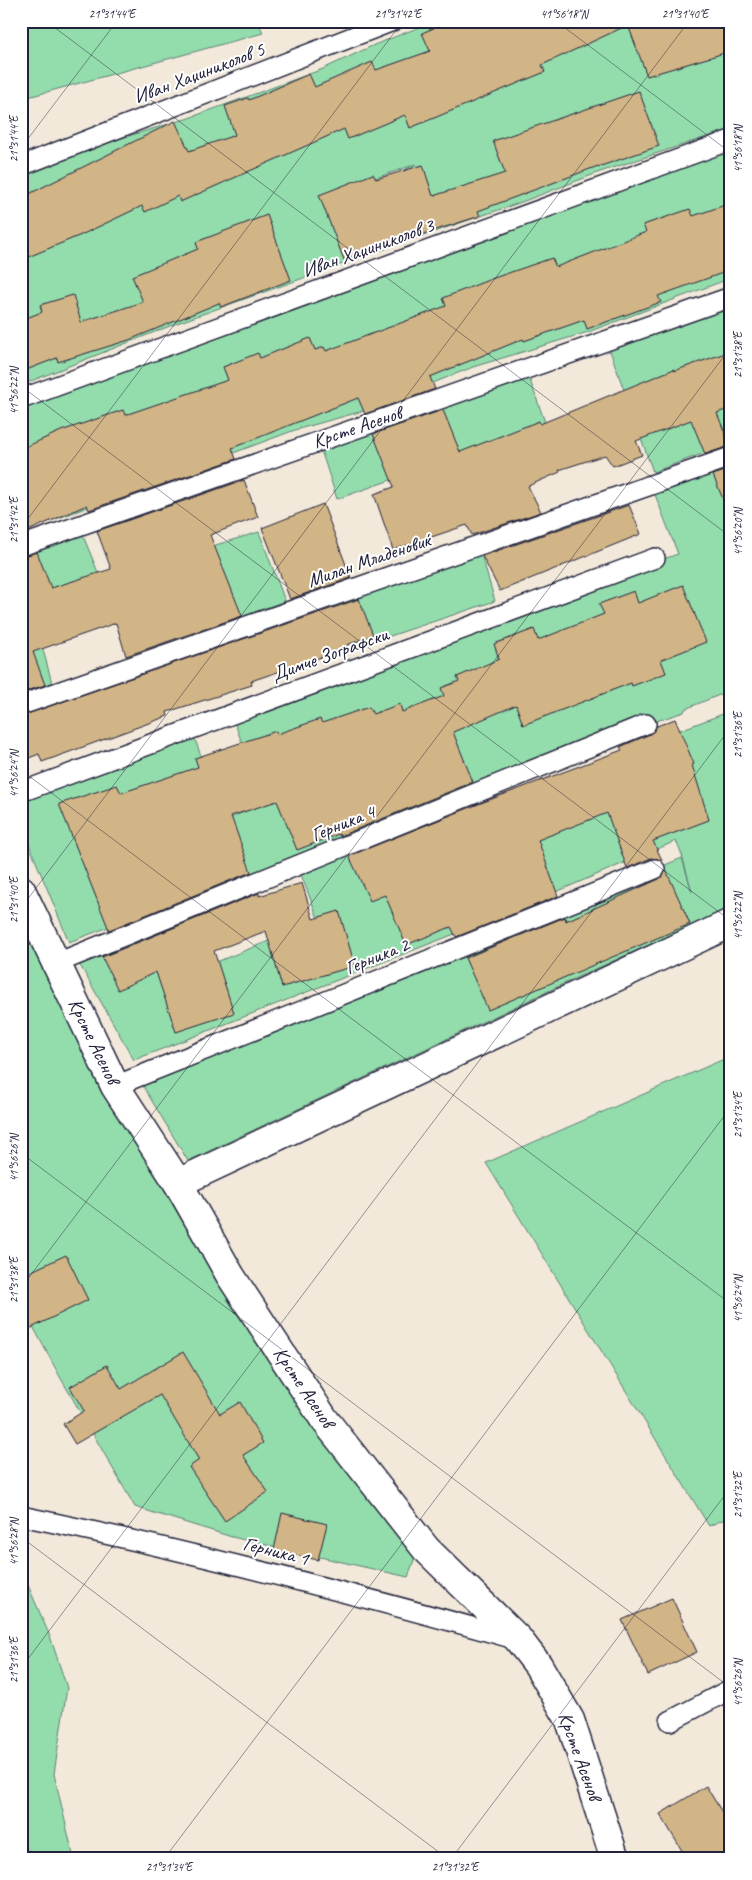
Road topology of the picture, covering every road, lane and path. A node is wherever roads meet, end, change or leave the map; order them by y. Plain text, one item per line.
1 (393, 21) edge
2 (731, 140) edge
3 (21, 166) edge
4 (731, 297) edge
5 (21, 399) edge
6 (731, 457) edge
7 (21, 546) edge
8 (655, 558) dead end
9 (21, 705) edge
10 (646, 724) dead end
11 (21, 792) edge
12 (655, 869) dead end
13 (21, 890) edge
14 (731, 923) edge
15 (57, 963) junction
16 (115, 1086) junction
17 (178, 1183) junction
18 (21, 1516) edge
19 (518, 1640) junction
20 (731, 1688) edge
21 (670, 1721) dead end
22 (614, 1859) edge

1 - 3 lane, Иван Хаџиниколов 5
2 - 5 lane, Иван Хаџиниколов 3
4 - 7 lane, Крсте Асенов
6 - 9 lane, Милан Младеновиќ
8 - 11 lane, Димче Зографски
10 - 15 lane, Герника 4
12 - 16 lane, Герника 2
13 - 15 street, Крсте Асенов
14 - 17 street
15 - 16 street, Крсте Асенов
16 - 17 street, Крсте Асенов
17 - 19 street, Крсте Асенов
18 - 19 lane, Герника 1
19 - 22 street, Крсте Асенов
20 - 21 lane

